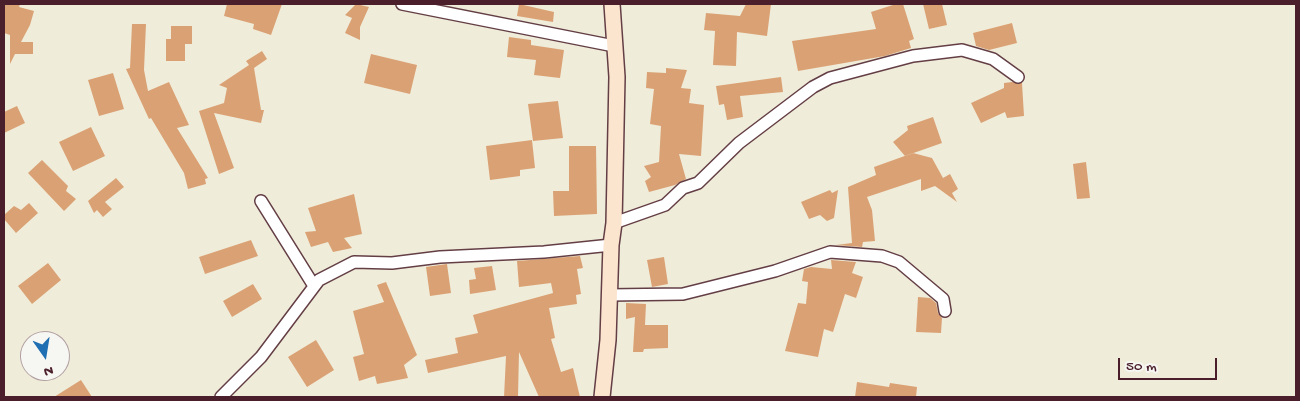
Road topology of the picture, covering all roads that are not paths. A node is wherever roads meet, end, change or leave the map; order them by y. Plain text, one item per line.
1 (402, 4) edge
2 (612, 4) edge
3 (614, 46) junction
4 (1018, 77) dead end
5 (261, 201) dead end
6 (614, 223) junction
7 (611, 245) junction
8 (314, 286) junction
9 (609, 295) junction
10 (945, 311) dead end
11 (221, 397) edge
12 (602, 397) edge

1 - 3 street
2 - 3 street
3 - 6 street
4 - 6 street
5 - 8 street
6 - 7 street
7 - 8 street
7 - 9 street
8 - 11 street
9 - 10 street
9 - 12 street

